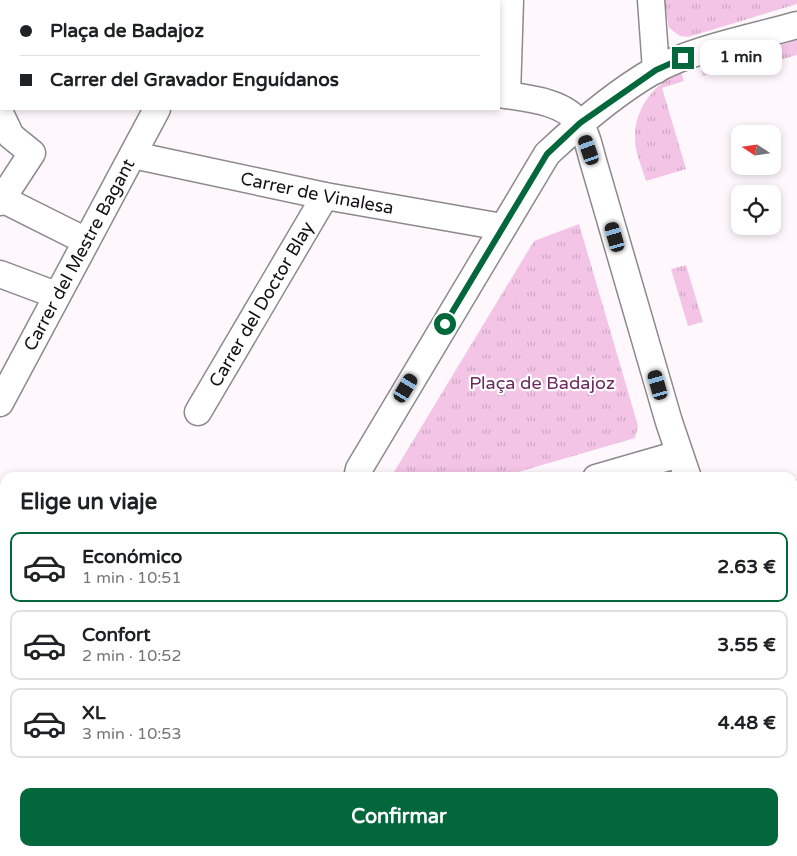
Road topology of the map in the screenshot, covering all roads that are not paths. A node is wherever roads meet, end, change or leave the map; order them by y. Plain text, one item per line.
1 (510, 0) edge
2 (651, 0) edge
3 (797, 24) edge
4 (656, 70) junction
5 (503, 95) edge
6 (156, 110) edge
7 (0, 113) edge
8 (580, 123) junction
9 (133, 155) junction
10 (325, 196) junction
11 (1, 201) edge
12 (502, 226) junction
13 (86, 241) junction
14 (0, 274) edge
15 (56, 295) junction
16 (0, 403) edge
17 (198, 412) dead end
18 (683, 466) edge
19 (358, 472) edge
20 (640, 472) edge

1 - 5 street
2 - 4 street
3 - 4 street
4 - 8 street
5 - 8 street
6 - 9 street, Carrer del Mestre Bagant
7 - 11 street
8 - 12 street
8 - 18 street
9 - 10 street, Carrer de Vinalesa
9 - 13 street, Carrer del Mestre Bagant
10 - 12 street, Carrer de Vinalesa
10 - 17 street, Carrer del Doctor Blay
11 - 13 street
12 - 19 street
13 - 15 street, Carrer del Mestre Bagant
14 - 15 street
15 - 16 street, Carrer del Mestre Bagant
18 - 20 street

